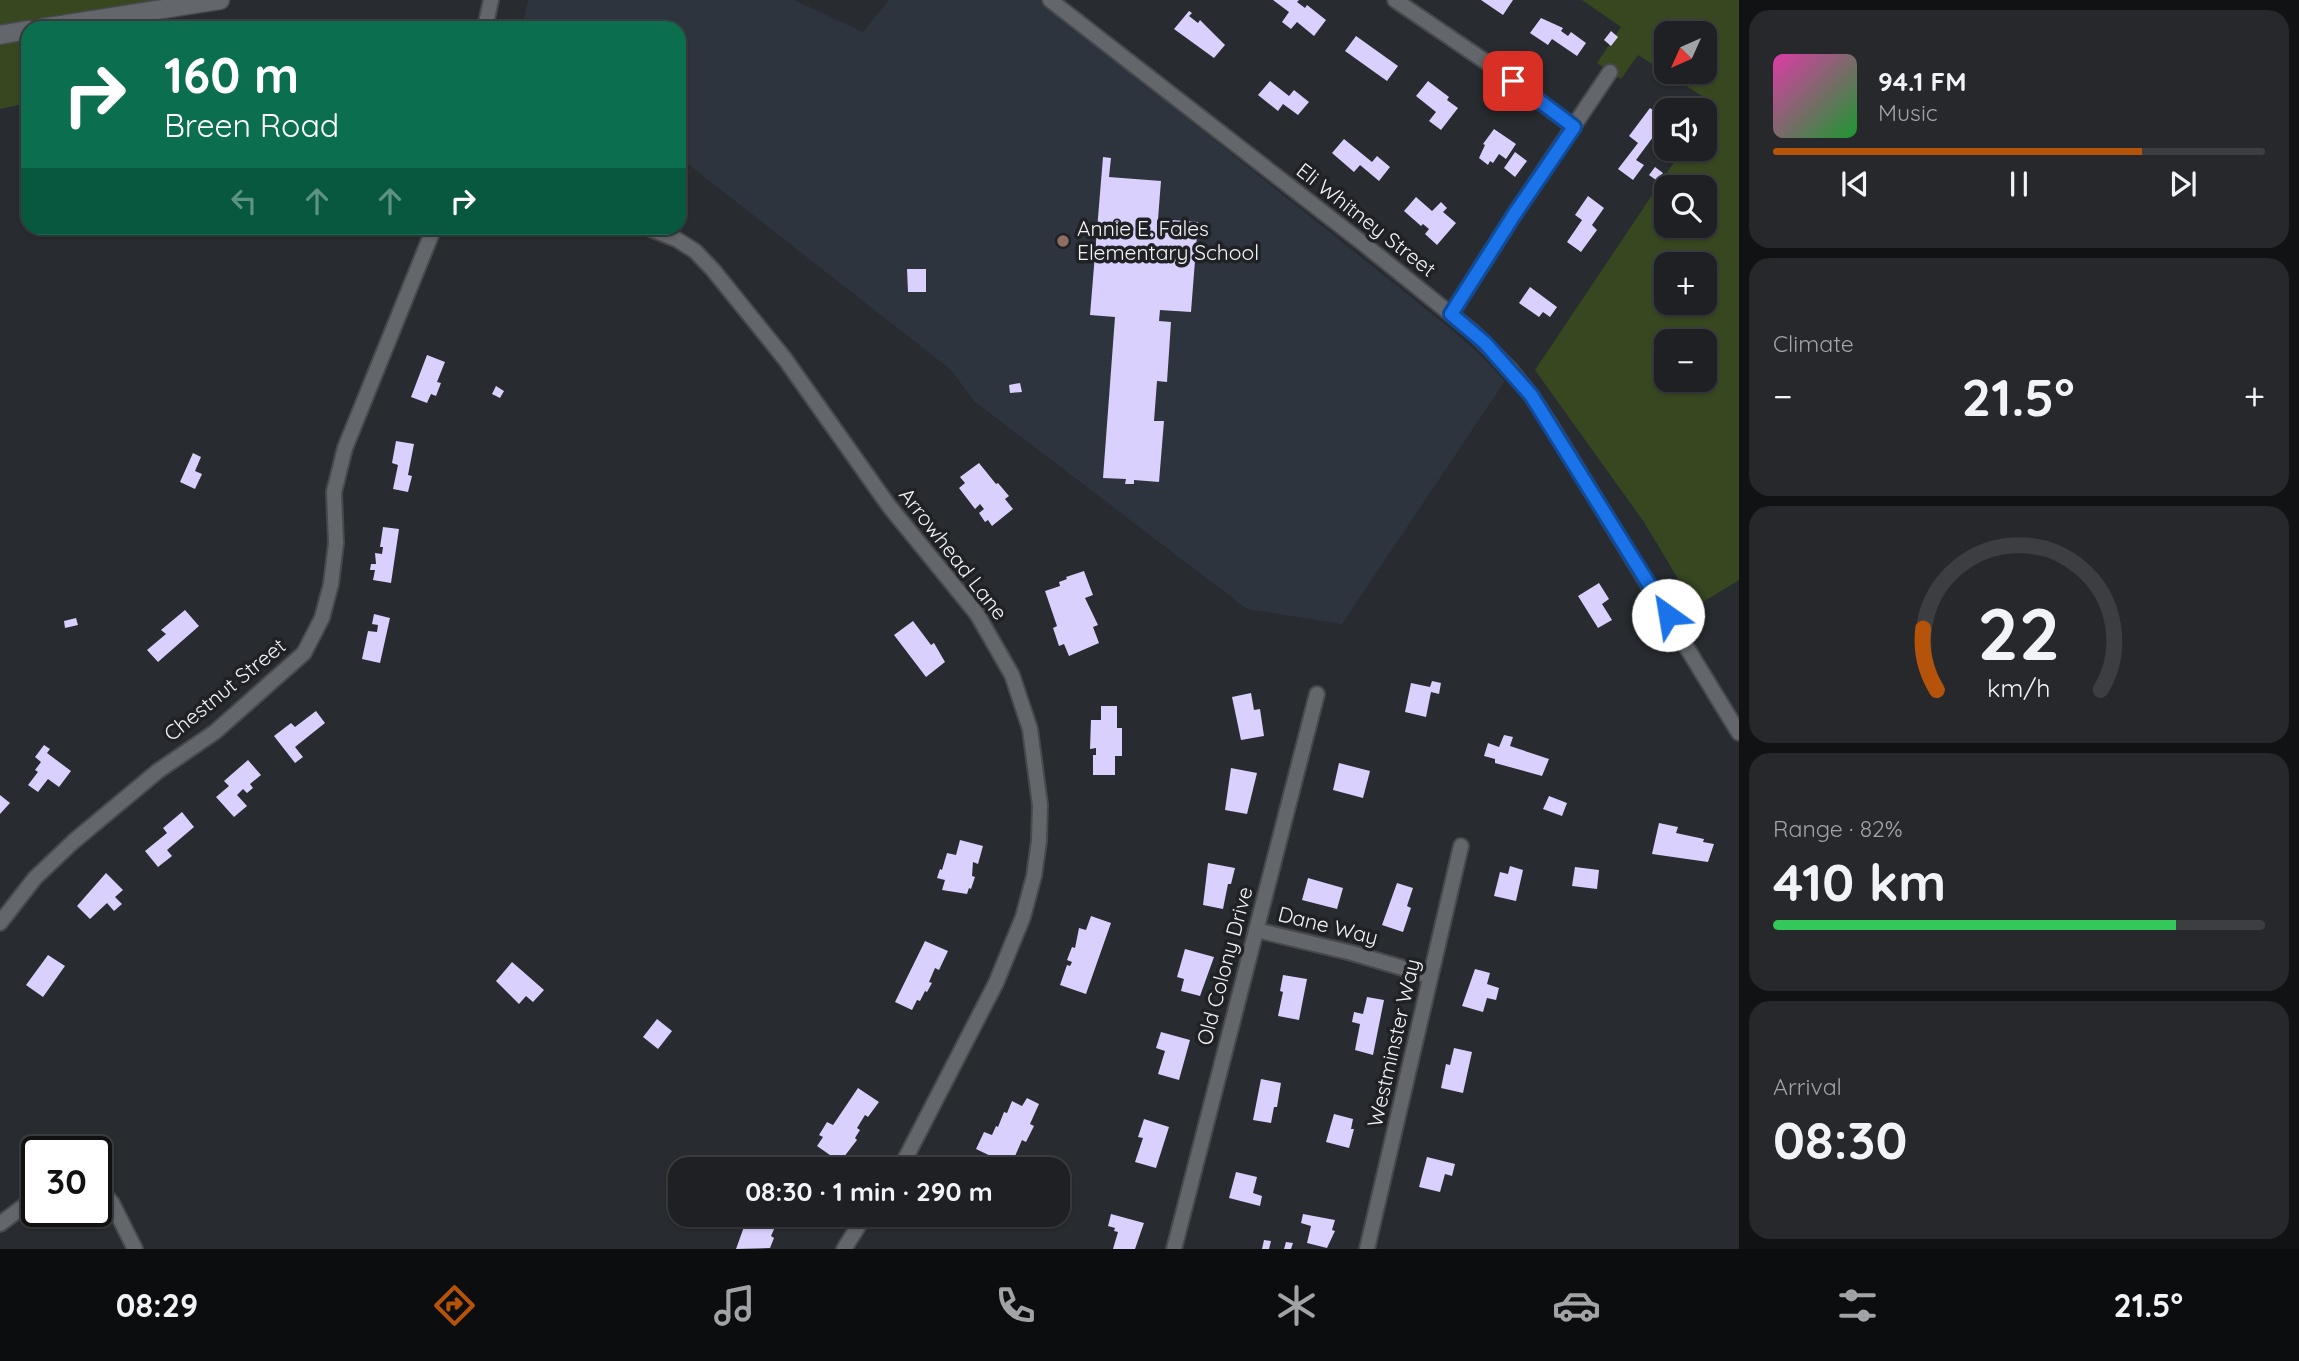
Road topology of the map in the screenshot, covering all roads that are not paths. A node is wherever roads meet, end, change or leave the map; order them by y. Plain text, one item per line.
1 (220, 0) edge
2 (491, 0) edge
3 (1050, 0) edge
4 (1395, 0) edge
5 (86, 21) edge
6 (486, 21) edge
7 (21, 31) edge
8 (0, 34) edge
9 (1610, 72) dead end
10 (1574, 127) junction
11 (431, 235) edge
12 (666, 235) edge
13 (1451, 314) junction
14 (1317, 694) dead end
15 (1739, 733) edge
16 (1461, 846) dead end
17 (0, 923) edge
18 (1256, 930) junction
19 (1430, 976) junction
20 (906, 1157) edge
21 (112, 1202) edge
22 (21, 1208) edge
23 (0, 1224) edge
24 (858, 1227) edge
25 (135, 1249) edge
26 (844, 1249) edge
27 (1174, 1249) edge
28 (1367, 1249) edge

1 - 5 street
2 - 6 street
3 - 13 street, Eli Whitney Street
4 - 10 street
7 - 8 street
9 - 10 street
10 - 13 street
11 - 17 street, Chestnut Street
12 - 20 street, Arrowhead Lane
13 - 15 street, Eli Whitney Street
14 - 18 street, Old Colony Drive
16 - 19 street, Westminster Way
18 - 19 street, Dane Way
18 - 27 street, Old Colony Drive
19 - 28 street, Westminster Way
21 - 25 street
22 - 23 street
24 - 26 street

